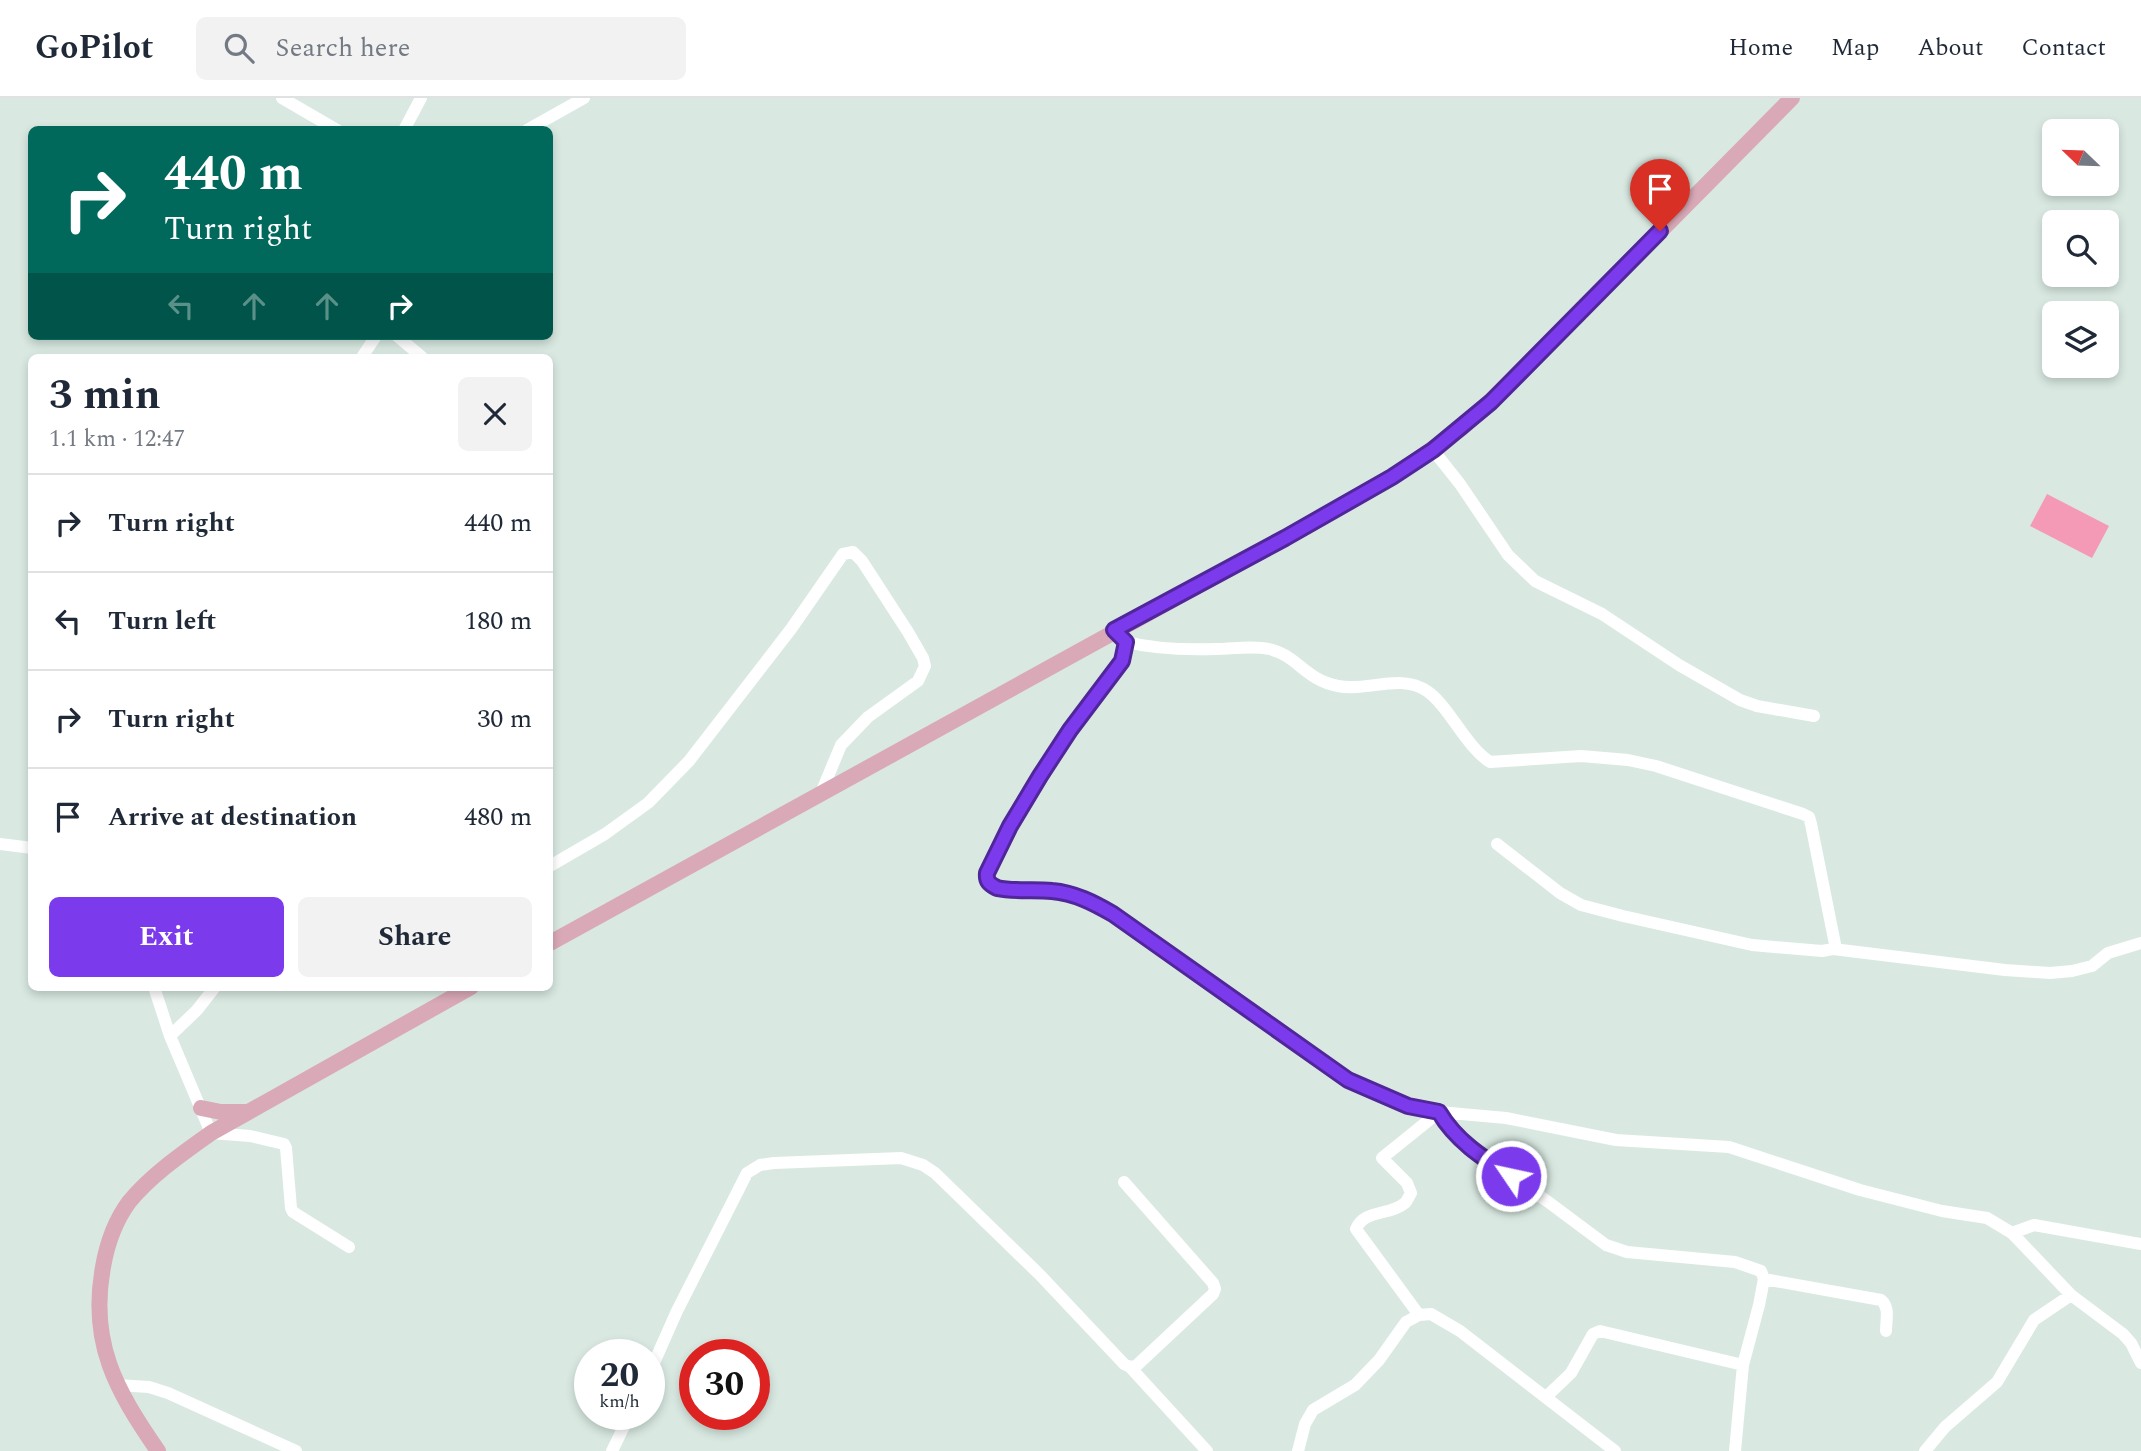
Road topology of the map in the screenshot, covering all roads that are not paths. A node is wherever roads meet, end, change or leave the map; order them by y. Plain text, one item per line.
1 (282, 98) edge
2 (421, 98) edge
3 (583, 98) edge
4 (1792, 98) edge
5 (330, 126) edge
6 (406, 126) edge
7 (534, 126) edge
8 (402, 340) edge
9 (418, 354) edge
10 (1433, 450) junction
11 (1120, 636) junction
12 (1814, 716) dead end
13 (821, 793) junction
14 (0, 844) edge
15 (1497, 844) dead end
16 (28, 848) edge
17 (553, 864) edge
18 (553, 941) edge
19 (2141, 943) edge
20 (1833, 949) junction
21 (155, 991) edge
22 (212, 991) edge
23 (464, 991) edge
24 (170, 1036) junction
25 (201, 1108) junction
26 (251, 1111) junction
27 (1439, 1112) junction
28 (211, 1133) junction
29 (1124, 1182) dead end
30 (2012, 1233) junction
31 (2141, 1244) edge
32 (349, 1247) dead end
33 (1763, 1279) junction
34 (2071, 1295) junction
35 (1419, 1315) junction
36 (1886, 1331) dead end
37 (665, 1339) edge
38 (2141, 1363) edge
39 (1743, 1365) junction
40 (1130, 1367) junction
41 (117, 1385) junction
42 (1546, 1397) junction
43 (622, 1430) edge
44 (158, 1451) edge
45 (296, 1451) edge
46 (612, 1451) edge
47 (1207, 1451) edge
48 (1298, 1451) edge
49 (1615, 1451) edge
50 (1735, 1451) edge
51 (1925, 1451) edge

1 - 5 street
2 - 6 street
3 - 7 street
4 - 10 main road
8 - 9 street
10 - 11 main road
10 - 12 street
11 - 13 main road
11 - 20 street
11 - 27 street
13 - 17 street
13 - 18 main road
14 - 16 street
15 - 20 street
19 - 20 street
21 - 24 street
22 - 24 street
23 - 26 main road
24 - 25 street
25 - 26 main road
25 - 28 street
26 - 28 main road
27 - 30 street
27 - 33 street
27 - 35 street
28 - 32 street
28 - 41 main road
29 - 40 street
30 - 31 street
30 - 34 street
33 - 36 street
33 - 39 street
34 - 38 street
34 - 51 street
35 - 42 street
35 - 48 street
37 - 40 street
39 - 42 street
39 - 50 street
40 - 47 street
41 - 44 main road
41 - 45 street
42 - 49 street
43 - 46 street

